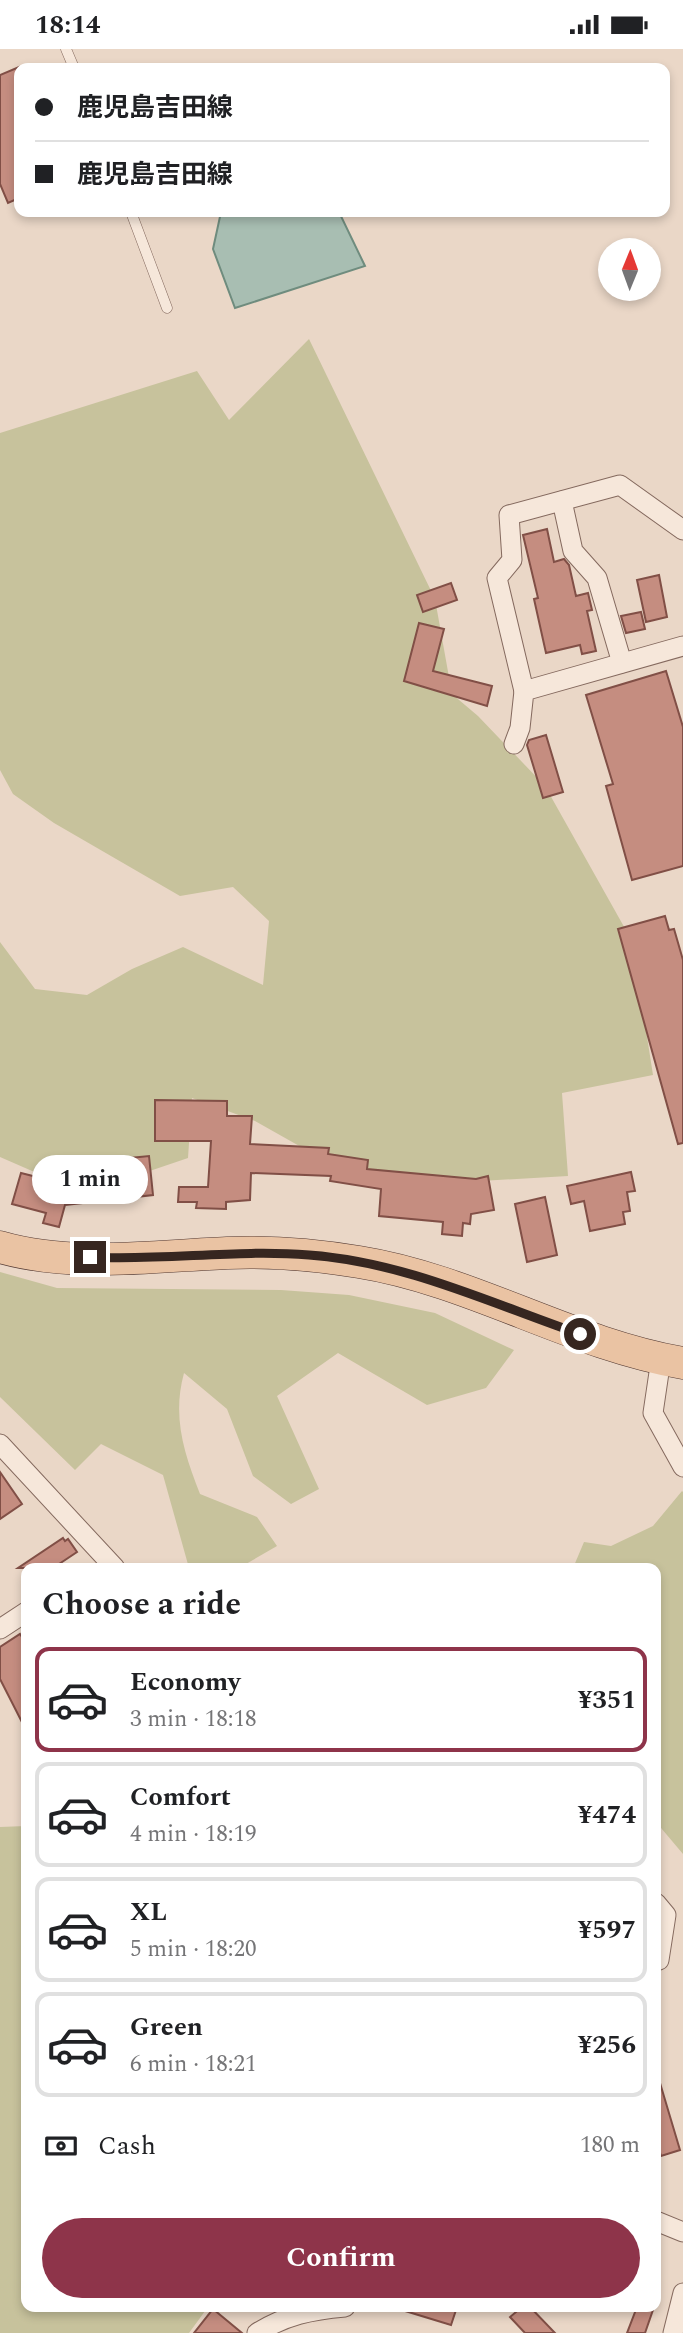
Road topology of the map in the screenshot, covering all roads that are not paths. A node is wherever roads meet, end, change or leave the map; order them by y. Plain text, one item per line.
1 (133, 217) edge
2 (167, 308) dead end
3 (562, 501) junction
4 (683, 530) edge
5 (682, 652) edge
6 (622, 663) junction
7 (524, 691) junction
8 (514, 744) dead end
9 (0, 1247) edge
10 (672, 1361) edge
11 (0, 1444) edge
12 (683, 1467) edge
13 (103, 1563) edge
14 (21, 1615) edge
15 (0, 1629) edge
16 (661, 1909) edge
17 (661, 1947) edge
18 (661, 2223) edge
19 (683, 2232) edge
20 (683, 2293) edge
21 (301, 2312) edge
22 (257, 2333) edge
23 (673, 2333) edge

1 - 2 lane
3 - 4 street
3 - 6 street
3 - 7 street
5 - 6 street
6 - 7 street
7 - 8 street
9 - 10 main road
10 - 12 street
11 - 13 street
14 - 15 street
16 - 17 street
18 - 19 street
20 - 23 street
21 - 22 street

